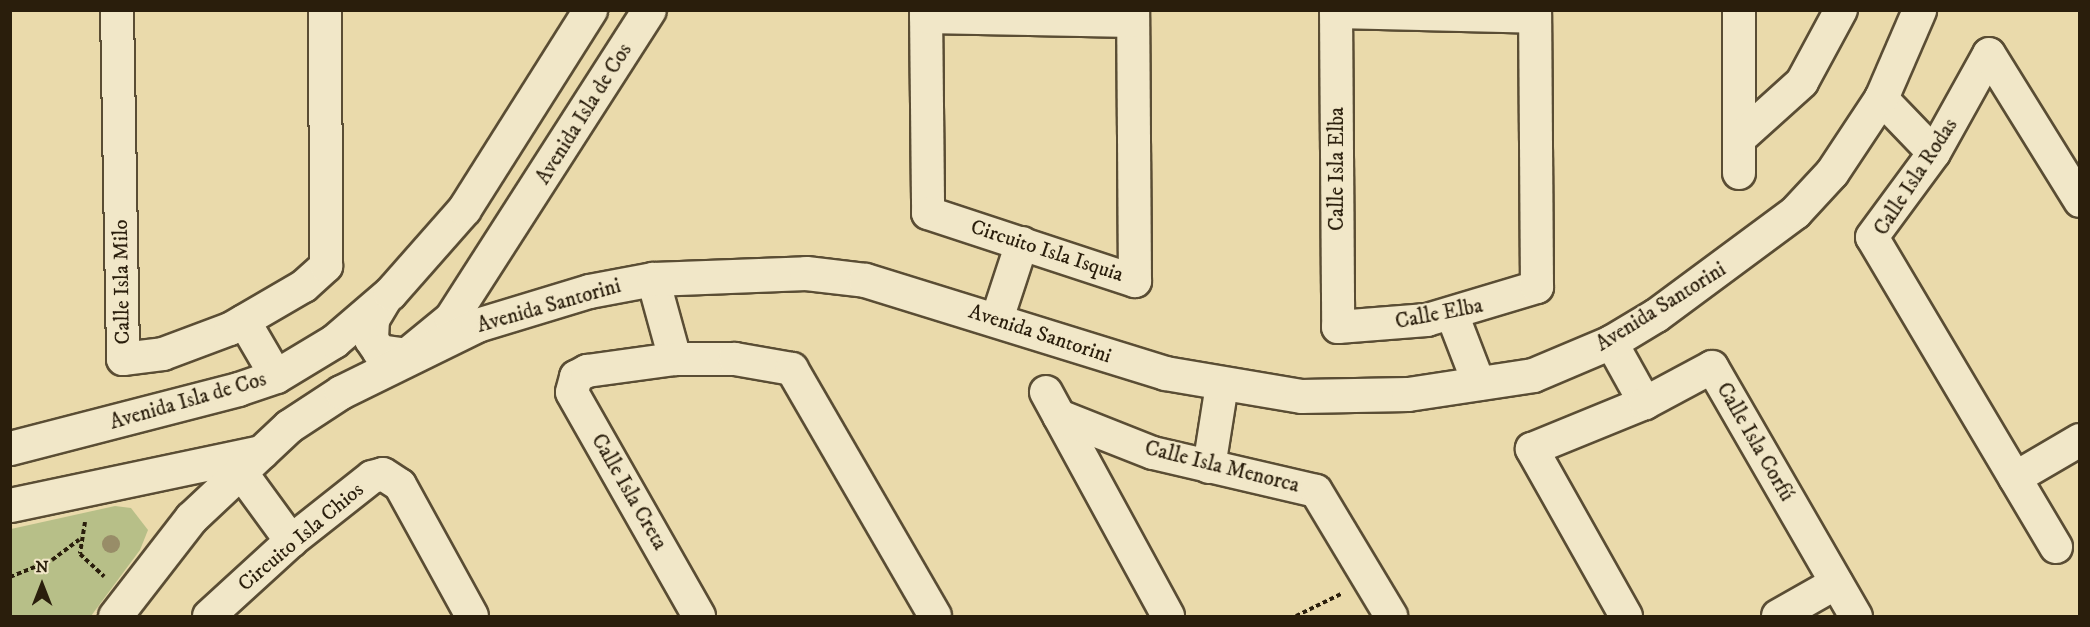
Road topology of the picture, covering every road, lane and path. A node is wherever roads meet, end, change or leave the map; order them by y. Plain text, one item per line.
1 (117, 10) edge
2 (325, 10) edge
3 (590, 10) edge
4 (649, 10) edge
5 (1739, 10) edge
6 (1840, 10) edge
7 (1919, 10) edge
8 (1336, 11) edge
9 (926, 14) edge
10 (1535, 14) edge
11 (1133, 16) edge
12 (1881, 98) junction
13 (1739, 139) junction
14 (1934, 153) junction
15 (1739, 173) dead end
16 (2079, 201) edge
17 (1022, 243) junction
18 (653, 279) junction
19 (384, 299) junction
20 (1452, 314) junction
21 (997, 319) junction
22 (244, 321) junction
23 (1338, 327) joint
24 (1611, 342) junction
25 (406, 356) junction
26 (675, 359) junction
27 (276, 376) junction
28 (1479, 384) junction
29 (1222, 385) junction
30 (238, 389) junction
31 (1645, 403) junction
32 (289, 426) junction
33 (2079, 440) edge
34 (10, 448) edge
35 (250, 462) junction
36 (1209, 467) junction
37 (2015, 478) junction
38 (10, 505) edge
39 (86, 510) dead end
40 (80, 540) junction
41 (291, 541) junction
42 (2056, 547) dead end
43 (117, 576) dead end
44 (10, 577) edge
45 (1370, 579) junction
46 (1836, 583) junction
47 (225, 611) edge
48 (115, 616) edge
49 (472, 616) edge
50 (699, 616) edge
51 (934, 616) edge
52 (1168, 616) edge
53 (1296, 616) edge
54 (1391, 616) edge
55 (1626, 616) edge
56 (1778, 616) edge
57 (1856, 616) edge

1 - 22 street, Calle Isla Milo
2 - 22 street, Calle Isla Milo
3 - 19 street, Avenida Isla de Cos
4 - 25 street, Avenida Isla de Cos
5 - 13 street
6 - 13 street
7 - 12 street, Avenida Santorini
8 - 10 street
8 - 23 street, Calle Isla Elba
9 - 11 street
9 - 17 street, Circuito Isla Isquia
10 - 20 street, Calle Elba
11 - 17 street, Circuito Isla Isquia
12 - 14 street
12 - 24 street, Avenida Santorini
13 - 15 street
14 - 16 street, Calle Isla Rodas
14 - 37 street, Calle Isla Rodas
17 - 21 street
18 - 21 street, Avenida Santorini
18 - 25 street, Avenida Santorini
18 - 26 street
19 - 25 street
19 - 27 street, Avenida Isla de Cos
20 - 23 street, Calle Elba
20 - 28 street
21 - 29 street, Avenida Santorini
22 - 27 street
24 - 28 street, Avenida Santorini
24 - 31 street
25 - 32 street, Avenida Santorini
26 - 50 street, Calle Isla Creta
26 - 51 street
27 - 30 street, Avenida Isla de Cos
28 - 29 street, Avenida Santorini
29 - 36 street
30 - 32 street
30 - 34 street, Avenida Isla de Cos
31 - 46 street, Calle Isla Corfú
31 - 55 street, Calle Isla Corfú
32 - 35 street, Avenida Santorini
33 - 37 street
35 - 38 street
35 - 41 street
35 - 48 street, Avenida Santorini
36 - 45 street, Calle Isla Menorca
36 - 52 street, Calle Isla Menorca
37 - 42 street, Calle Isla Rodas
39 - 40 path
40 - 43 path
40 - 44 path
41 - 47 street, Circuito Isla Chios
41 - 49 street, Circuito Isla Chios
45 - 53 path
45 - 54 street, Calle Isla Menorca
46 - 56 street
46 - 57 street, Calle Isla Corfú

